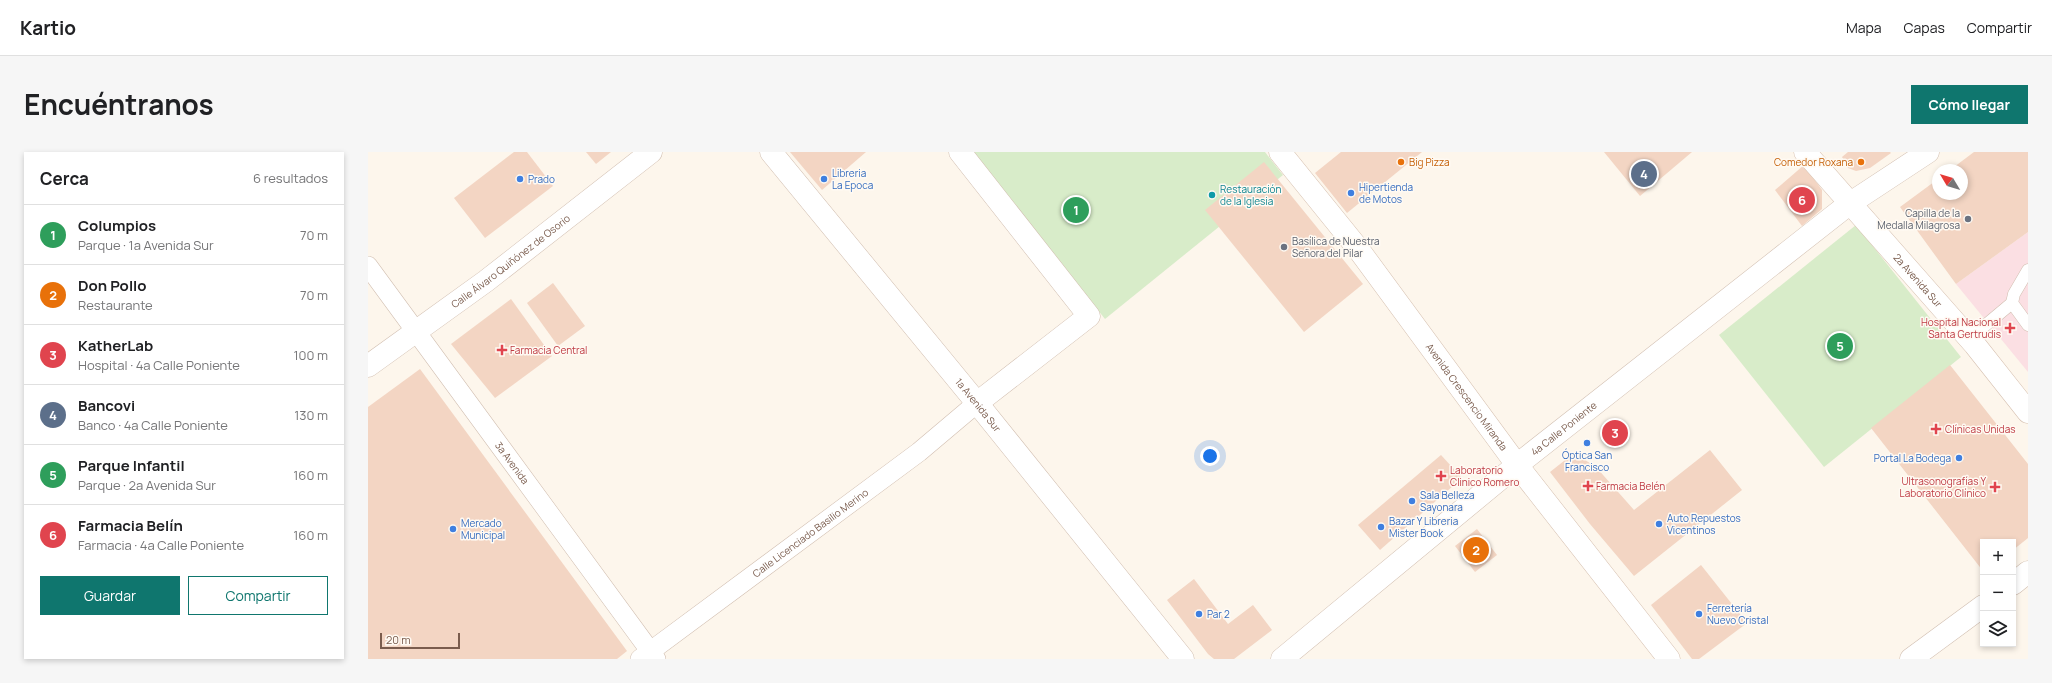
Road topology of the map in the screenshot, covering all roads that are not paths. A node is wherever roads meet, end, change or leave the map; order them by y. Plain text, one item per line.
1 (651, 152) edge
2 (771, 152) edge
3 (960, 152) edge
4 (1805, 152) edge
5 (1928, 152) edge
6 (1287, 154) edge
7 (1850, 204) junction
8 (368, 266) edge
9 (2028, 270) edge
10 (2012, 303) junction
11 (2028, 325) edge
12 (415, 331) junction
13 (1969, 339) junction
14 (368, 366) edge
15 (978, 403) junction
16 (2028, 412) edge
17 (1517, 465) junction
18 (2028, 572) edge
19 (2016, 582) edge
20 (1980, 608) edge
21 (649, 656) edge
22 (1183, 659) edge
23 (1282, 659) edge
24 (1669, 659) edge
25 (1911, 659) edge

1 - 12 street, Calle Álvaro Quiñónez de Osorio
2 - 15 street, 1a Avenida Sur
3 - 15 street
4 - 7 street, 2a Avenida Sur
5 - 7 street, 4a Calle Poniente
6 - 17 street, Avenida Crescencio Miranda
7 - 13 street, 2a Avenida Sur
7 - 17 street, 4a Calle Poniente
8 - 12 street, 3a Avenida
9 - 10 lane
10 - 11 lane
10 - 13 lane
12 - 14 street, Calle Álvaro Quiñónez de Osorio
12 - 21 street, 3a Avenida
13 - 16 street, 2a Avenida Sur
15 - 21 street, Calle Licenciado Basilio Merino
15 - 22 street, 1a Avenida Sur
17 - 23 street, 4a Calle Poniente
17 - 24 street, Avenida Crescencio Miranda
18 - 19 street
20 - 25 street

